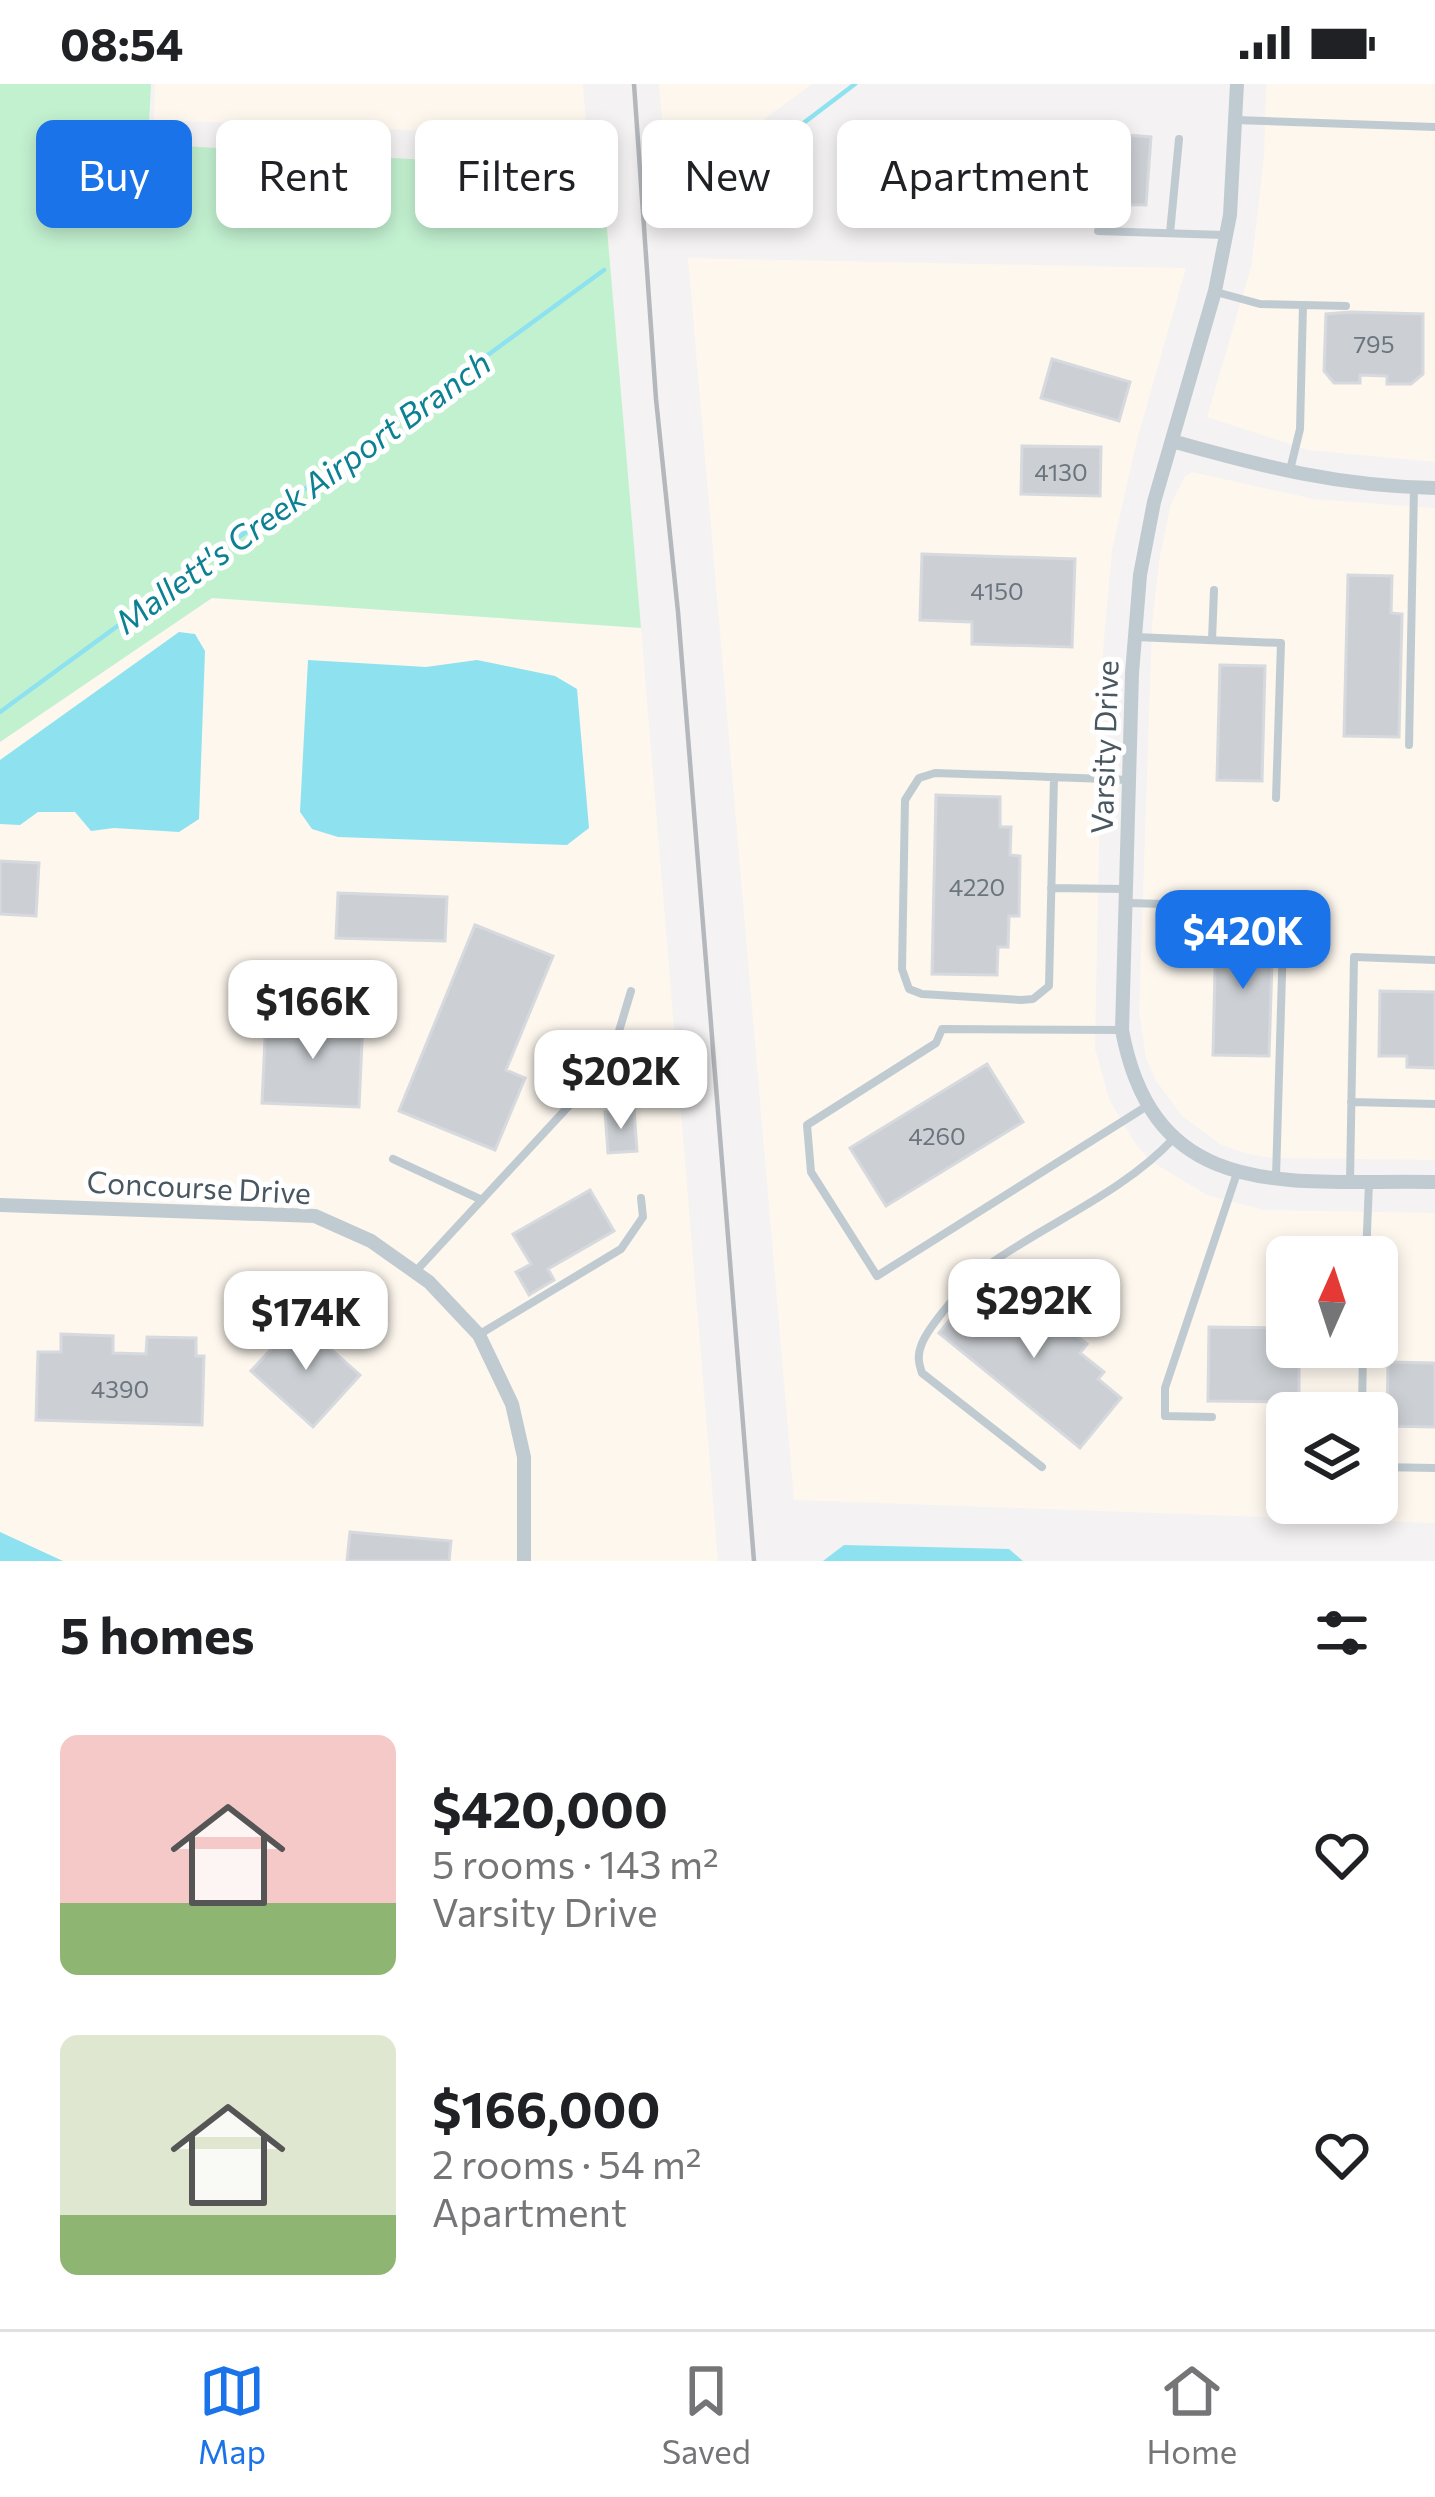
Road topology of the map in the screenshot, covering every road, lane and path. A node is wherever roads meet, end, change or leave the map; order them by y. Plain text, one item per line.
1 (1237, 84) edge
2 (1236, 120) junction
3 (1435, 127) edge
4 (1179, 139) dead end
5 (1098, 231) dead end
6 (1169, 234) junction
7 (1226, 236) junction
8 (1215, 291) junction
9 (1303, 305) junction
10 (1346, 306) dead end
11 (1172, 441) junction
12 (1289, 474) junction
13 (1414, 488) junction
14 (1435, 488) edge
15 (1214, 590) dead end
16 (1133, 637) junction
17 (1212, 640) junction
18 (1409, 745) dead end
19 (1054, 777) junction
20 (1129, 781) junction
21 (1276, 798) dead end
22 (1051, 888) junction
23 (1125, 896) junction
24 (1435, 960) edge
25 (631, 991) dead end
26 (1122, 1030) junction
27 (1351, 1102) junction
28 (1435, 1104) edge
29 (1147, 1106) junction
30 (1174, 1138) junction
31 (393, 1160) dead end
32 (1237, 1173) junction
33 (1276, 1177) junction
34 (1350, 1180) junction
35 (1370, 1181) junction
36 (1435, 1183) edge
37 (641, 1198) dead end
38 (482, 1200) junction
39 (0, 1204) edge
40 (1367, 1236) edge
41 (415, 1272) junction
42 (479, 1334) junction
43 (1212, 1417) dead end
44 (1042, 1467) dead end
45 (1398, 1467) edge
46 (1435, 1468) edge
47 (524, 1561) edge

1 - 2 street, Varsity Drive
2 - 3 lane
2 - 7 street, Varsity Drive
4 - 6 lane
5 - 6 lane
6 - 7 lane
7 - 8 street, Varsity Drive
8 - 9 lane
8 - 11 street, Varsity Drive
9 - 10 lane
9 - 12 lane
11 - 12 street
11 - 16 street, Varsity Drive
12 - 13 street
13 - 14 street
13 - 18 lane
15 - 17 lane
16 - 17 lane
16 - 20 street, Varsity Drive
17 - 21 lane
19 - 20 lane
19 - 22 lane
19 - 22 lane
20 - 23 street, Varsity Drive
22 - 23 lane
23 - 26 street, Varsity Drive
23 - 33 lane
24 - 27 lane
25 - 38 lane
26 - 29 street, Varsity Drive
26 - 29 lane
27 - 28 lane
27 - 34 lane
29 - 30 street, Varsity Drive
30 - 32 street, Varsity Drive
30 - 44 lane
31 - 38 lane
32 - 33 street, Varsity Drive
32 - 43 lane
33 - 34 street, Varsity Drive
34 - 35 street, Varsity Drive
35 - 36 street, Varsity Drive
35 - 40 lane
37 - 42 lane
38 - 41 lane
39 - 41 street, Concourse Drive
41 - 42 street, Concourse Drive
42 - 47 street, Concourse Drive
45 - 46 lane

